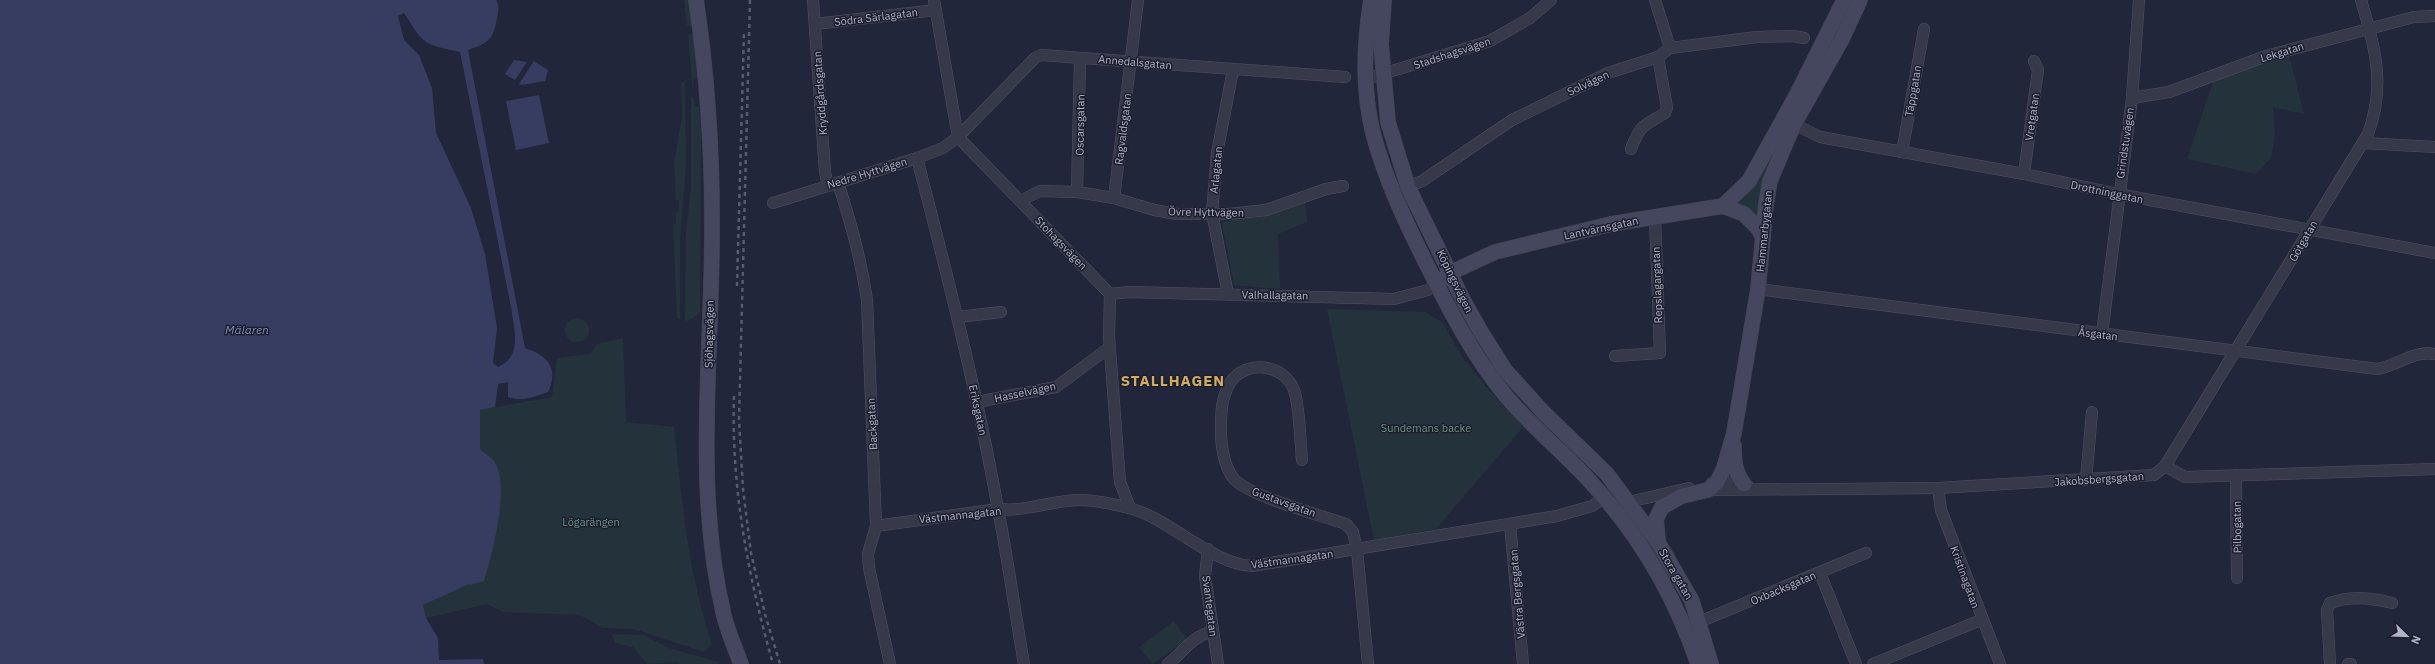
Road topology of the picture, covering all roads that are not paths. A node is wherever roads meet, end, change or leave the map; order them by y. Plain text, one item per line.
1 (696, 0) edge
2 (814, 0) edge
3 (1138, 0) edge
4 (1371, 0) edge
5 (1384, 0) edge
6 (1551, 0) edge
7 (1654, 0) edge
8 (1844, 0) edge
9 (1860, 0) edge
10 (2139, 0) edge
11 (2361, 0) edge
12 (935, 5) edge
13 (2435, 16) edge
14 (815, 24) junction
15 (2369, 28) junction
16 (1924, 30) dead end
17 (1804, 38) dead end
18 (1670, 48) junction
19 (1658, 57) junction
20 (1080, 58) junction
21 (1132, 60) junction
22 (2034, 61) dead end
23 (1232, 70) junction
24 (1383, 75) junction
25 (1345, 77) dead end
26 (1366, 79) junction
27 (2132, 98) junction
28 (1789, 121) junction
29 (958, 137) junction
30 (2363, 143) junction
31 (2435, 147) edge
32 (1631, 149) dead end
33 (1902, 152) junction
34 (917, 158) junction
35 (2024, 174) junction
36 (833, 184) junction
37 (1344, 186) dead end
38 (1408, 187) junction
39 (1077, 192) junction
40 (1393, 192) junction
41 (2118, 194) junction
42 (1114, 198) junction
43 (1020, 202) junction
44 (773, 203) dead end
45 (1723, 206) junction
46 (1212, 213) junction
47 (1655, 217) junction
48 (2310, 229) junction
49 (1763, 238) junction
50 (2435, 253) edge
51 (1450, 273) junction
52 (1436, 284) junction
53 (1758, 290) junction
54 (1110, 294) junction
55 (1228, 294) junction
56 (1001, 312) dead end
57 (958, 317) junction
58 (2102, 334) junction
59 (1110, 347) junction
60 (2235, 351) junction
61 (2435, 354) edge
62 (1615, 356) dead end
63 (977, 402) junction
64 (2092, 412) dead end
65 (1734, 433) junction
66 (1302, 460) dead end
67 (2165, 466) junction
68 (2435, 469) edge
69 (2236, 475) junction
70 (2086, 480) junction
71 (1713, 486) junction
72 (1618, 488) junction
73 (1751, 488) junction
74 (1938, 488) junction
75 (1605, 498) junction
76 (1666, 503) junction
77 (998, 508) junction
78 (1130, 508) junction
79 (1627, 511) junction
80 (1510, 524) junction
81 (876, 526) junction
82 (1659, 544) junction
83 (1208, 549) junction
84 (1357, 550) junction
85 (1866, 553) dead end
86 (1820, 573) junction
87 (2237, 578) dead end
88 (2392, 603) dead end
89 (1981, 620) junction
90 (1699, 622) junction
91 (1213, 631) junction
92 (741, 664) edge
93 (890, 664) edge
94 (1024, 664) edge
95 (1168, 664) edge
96 (1218, 664) edge
97 (1368, 664) edge
98 (1524, 664) edge
99 (1698, 664) edge
100 (1711, 664) edge
101 (1856, 664) edge
102 (1873, 664) edge
103 (2000, 664) edge
104 (2330, 664) edge

1 - 92 main road, Sjöhagsvägen
2 - 14 street, Kryddgårdsgatan
3 - 21 street, Ragvaldsgatan
4 - 26 main road, Köpingsvägen
5 - 24 main road, Köpingsvägen
6 - 24 street, Stadshagsvägen
7 - 18 street
8 - 28 main road, Hammarbygatan
9 - 28 main road, Hammarbygatan
10 - 27 street, Grindstuvägen
11 - 15 street, Götgatan
12 - 14 street, Södra Särlagatan
12 - 29 street
13 - 15 street, Lekgatan
14 - 36 street, Kryddgårdsgatan
15 - 27 street, Lekgatan
15 - 30 street, Götgatan
16 - 33 street, Täppgatan
17 - 18 street, Solvägen
18 - 19 street, Solvägen
19 - 32 street
19 - 38 street, Solvägen
20 - 21 street, Annedalsgatan
20 - 29 street, Annedalsgatan
20 - 39 street, Oscarsgatan
21 - 23 street, Annedalsgatan
21 - 42 street, Ragvaldsgatan
22 - 35 street, Vretgatan
23 - 25 street, Annedalsgatan
23 - 46 street, Arlagatan
24 - 26 street, Stadshagsvägen
24 - 38 main road, Köpingsvägen
26 - 40 main road, Köpingsvägen
27 - 41 street, Grindstuvägen
28 - 33 street, Drottninggatan
28 - 45 main road, Hammarbygatan
28 - 49 main road, Hammarbygatan
29 - 34 street, Nedre Hyttvägen
29 - 43 street, Stohagsvägen
30 - 31 street
30 - 48 street, Götgatan
33 - 35 street, Drottninggatan
34 - 36 street, Nedre Hyttvägen
34 - 57 street, Eriksgatan
35 - 41 street, Drottninggatan
36 - 44 street, Nedre Hyttvägen
36 - 81 street, Backgatan
37 - 46 street, Övre Hyttvägen
38 - 40 street, Solvägen
38 - 51 main road, Köpingsvägen
39 - 42 street, Övre Hyttvägen
39 - 43 street, Övre Hyttvägen
40 - 52 main road, Köpingsvägen
41 - 48 street, Drottninggatan
41 - 58 street, Grindstuvägen
42 - 46 street, Övre Hyttvägen
43 - 54 street, Stohagsvägen
45 - 47 main road, Lantvärnsgatan
45 - 49 main road
46 - 55 street, Arlagatan
47 - 51 main road, Lantvärnsgatan
47 - 62 street, Repslagargatan
48 - 50 street, Drottninggatan
48 - 60 street, Götgatan
49 - 53 main road, Hammarbygatan
51 - 52 main road, Lantvärnsgatan
51 - 72 main road, Köpingsvägen
52 - 55 street, Valhallagatan
52 - 75 main road, Köpingsvägen
53 - 58 street, Åsgatan
53 - 65 main road, Hammarbygatan
54 - 55 street, Valhallagatan
54 - 59 street
56 - 57 street
57 - 63 street, Eriksgatan
58 - 60 street, Åsgatan
59 - 63 street, Hasselvägen
59 - 78 street
60 - 61 street, Åsgatan
60 - 67 street, Götgatan
63 - 77 street, Eriksgatan
64 - 70 street
65 - 71 main road, Hammarbygatan
65 - 73 main road, Hammarbygatan
66 - 84 street, Gustavsgatan
67 - 69 street
67 - 70 street, Jakobsbergsgatan
68 - 69 street
69 - 87 street, Pilbogatan
70 - 74 street, Jakobsbergsgatan
71 - 73 street, Jakobsbergsgatan
71 - 76 main road
71 - 79 street, Jakobsbergsgatan
72 - 75 street, Västmannagatan
72 - 79 main road, Köpingsvägen
73 - 74 street, Jakobsbergsgatan
74 - 89 street, Kristinagatan
75 - 79 main road, Köpingsvägen
75 - 80 street, Västmannagatan
76 - 79 main road
76 - 82 main road
77 - 78 street, Västmannagatan
77 - 81 street, Västmannagatan
77 - 94 street, Eriksgatan
78 - 83 street, Västmannagatan
79 - 82 main road, Stora gatan
79 - 99 main road, Stora gatan
80 - 84 street, Västmannagatan
80 - 98 street, Västra Bergsgatan
81 - 93 street, Backgatan
82 - 90 main road, Stora gatan
83 - 84 street, Västmannagatan
83 - 91 street, Svantegatan
84 - 97 street, Gustavsgatan
85 - 86 street, Oxbacksgatan
86 - 90 street, Oxbacksgatan
86 - 101 street
88 - 104 street
89 - 102 street
89 - 103 street, Kristinagatan
90 - 100 main road, Stora gatan
91 - 95 street
91 - 96 street, Svantegatan

